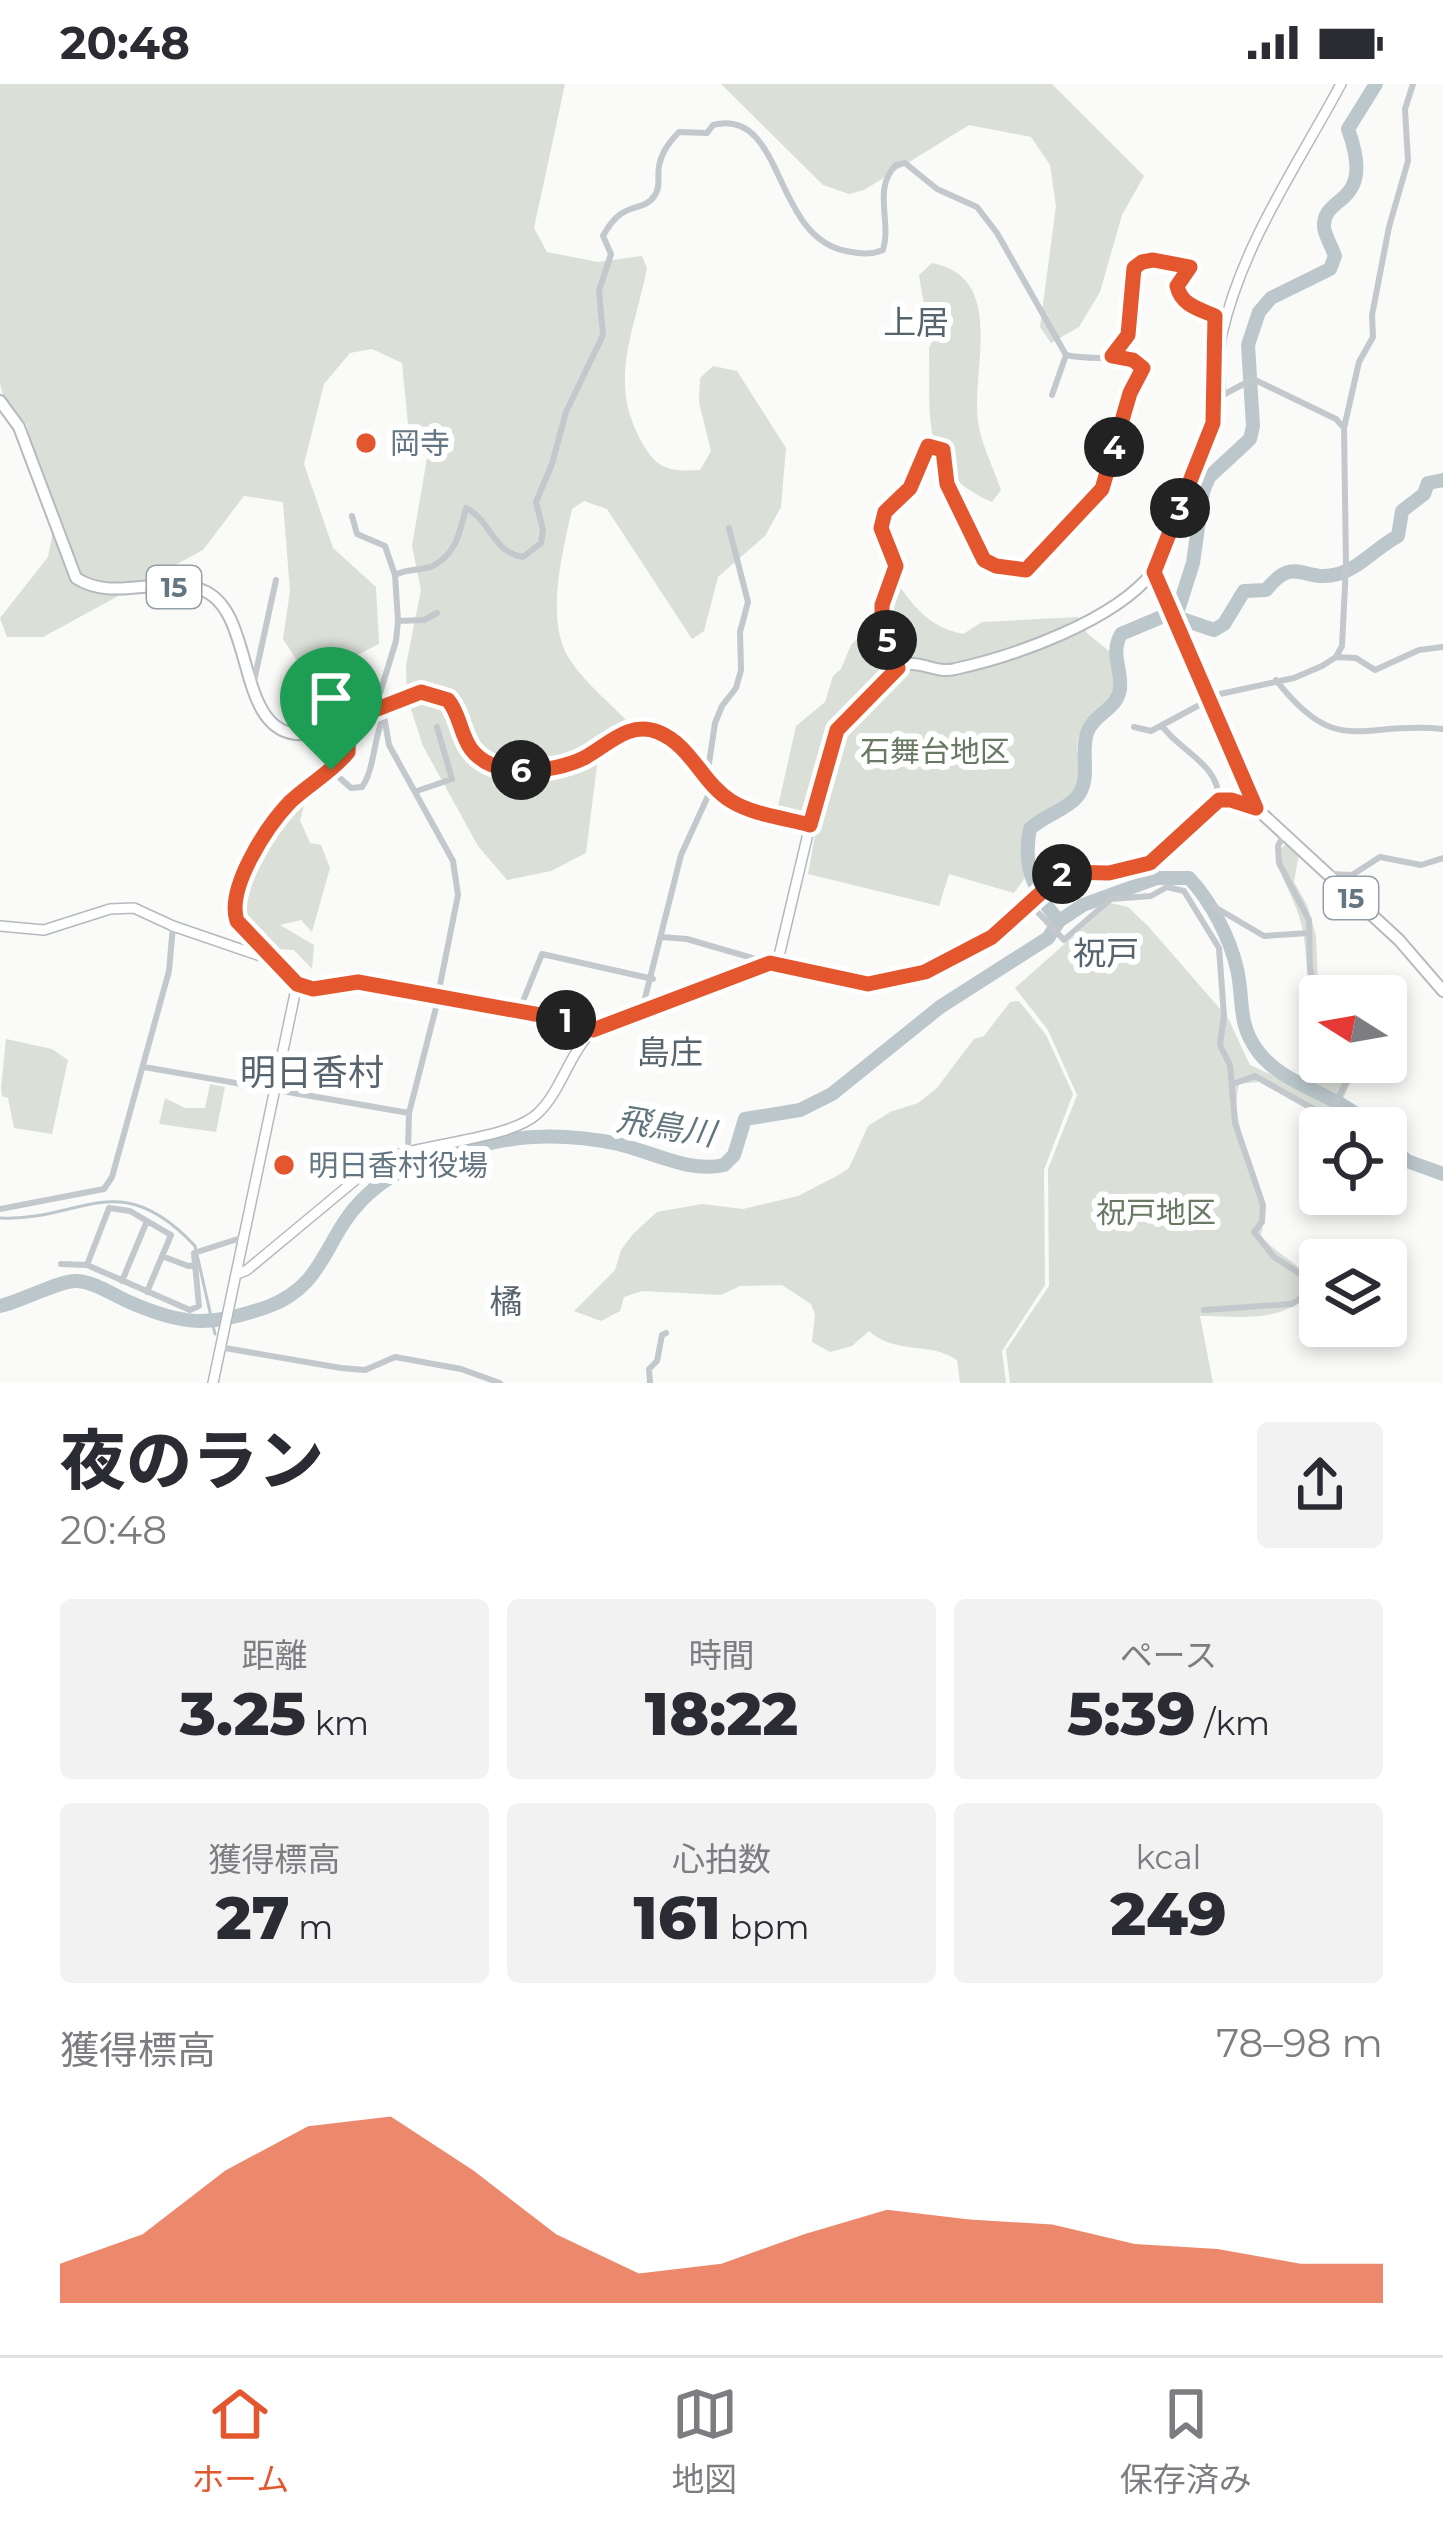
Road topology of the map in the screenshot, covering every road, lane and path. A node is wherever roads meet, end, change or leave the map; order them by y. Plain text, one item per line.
1 (1341, 84) edge
2 (1413, 84) edge
3 (1066, 355) junction
4 (1112, 356) junction
5 (1052, 395) dead end
6 (1220, 397) junction
7 (0, 400) edge
8 (1213, 423) junction
9 (1344, 428) junction
10 (352, 516) dead end
11 (728, 528) dead end
12 (1154, 572) junction
13 (395, 575) junction
14 (277, 580) dead end
15 (436, 614) dead end
16 (398, 621) junction
17 (1443, 647) edge
18 (1336, 657) junction
19 (898, 668) junction
20 (1276, 680) junction
21 (251, 690) junction
22 (1212, 699) junction
23 (381, 713) junction
24 (349, 720) junction
25 (1162, 726) junction
26 (437, 727) dead end
27 (1134, 727) dead end
28 (1443, 730) edge
29 (331, 770) junction
30 (710, 781) junction
31 (417, 790) junction
32 (1219, 800) junction
33 (1256, 808) junction
34 (810, 825) junction
35 (1282, 836) junction
36 (1443, 858) edge
37 (1323, 872) junction
38 (1029, 903) junction
39 (1213, 906) dead end
40 (0, 926) edge
41 (173, 926) junction
42 (1309, 933) junction
43 (662, 937) junction
44 (278, 962) junction
45 (770, 963) junction
46 (1312, 975) edge
47 (653, 979) junction
48 (297, 984) junction
49 (1443, 991) edge
50 (438, 995) junction
51 (519, 1011) junction
52 (641, 1014) junction
53 (593, 1030) junction
54 (144, 1067) junction
55 (1346, 1083) edge
56 (1233, 1084) junction
57 (275, 1091) junction
58 (409, 1113) junction
59 (408, 1150) junction
60 (0, 1209) edge
61 (148, 1221) junction
62 (244, 1237) junction
63 (163, 1256) junction
64 (61, 1264) dead end
65 (87, 1265) junction
66 (196, 1265) junction
67 (237, 1274) junction
68 (122, 1281) junction
69 (147, 1292) junction
70 (1204, 1310) dead end
71 (665, 1333) dead end
72 (218, 1347) junction
73 (213, 1383) edge
74 (500, 1383) edge
75 (650, 1383) edge

1 - 6 main road
2 - 9 street
3 - 4 street
3 - 5 street
3 - 13 street
4 - 8 street
4 - 19 street
6 - 8 main road
6 - 9 street
7 - 21 main road, 15
8 - 12 main road
9 - 18 street
10 - 13 street
11 - 30 street
12 - 19 main road
12 - 22 main road, 15
13 - 16 street
14 - 21 street
15 - 16 street
16 - 23 street
17 - 18 street
18 - 20 street
19 - 34 main road
20 - 22 street
20 - 28 street
21 - 24 main road, 15
22 - 25 street
22 - 33 main road, 15
23 - 24 main road, 15
23 - 29 street
23 - 30 main road, 15, bridge
23 - 31 street
24 - 29 street
25 - 27 street
25 - 32 street
26 - 31 street
29 - 44 street
30 - 34 main road, 15
30 - 43 street
31 - 50 street
32 - 33 street
32 - 38 street
33 - 35 main road, 15
34 - 45 main road
35 - 37 main road, 15
35 - 42 street
36 - 37 street
37 - 49 main road, 15
38 - 45 street
38 - 56 street
39 - 42 street
40 - 41 main road
41 - 44 main road
41 - 54 street
42 - 46 street
43 - 45 street
43 - 47 street
44 - 48 main road
45 - 52 main road
47 - 51 street
47 - 52 street
48 - 50 street
48 - 57 main road
50 - 51 main road
50 - 58 street
51 - 53 main road
52 - 53 main road
53 - 59 main road
54 - 57 street
54 - 60 street
55 - 56 street
56 - 70 street
57 - 58 street
57 - 62 main road
58 - 59 street
59 - 67 main road
61 - 63 street
61 - 65 street
61 - 68 street
62 - 66 street
62 - 67 main road
63 - 66 street
63 - 69 street
64 - 65 street
65 - 68 street
66 - 69 street
67 - 72 main road
68 - 69 street
71 - 75 street
72 - 73 main road
72 - 74 street

